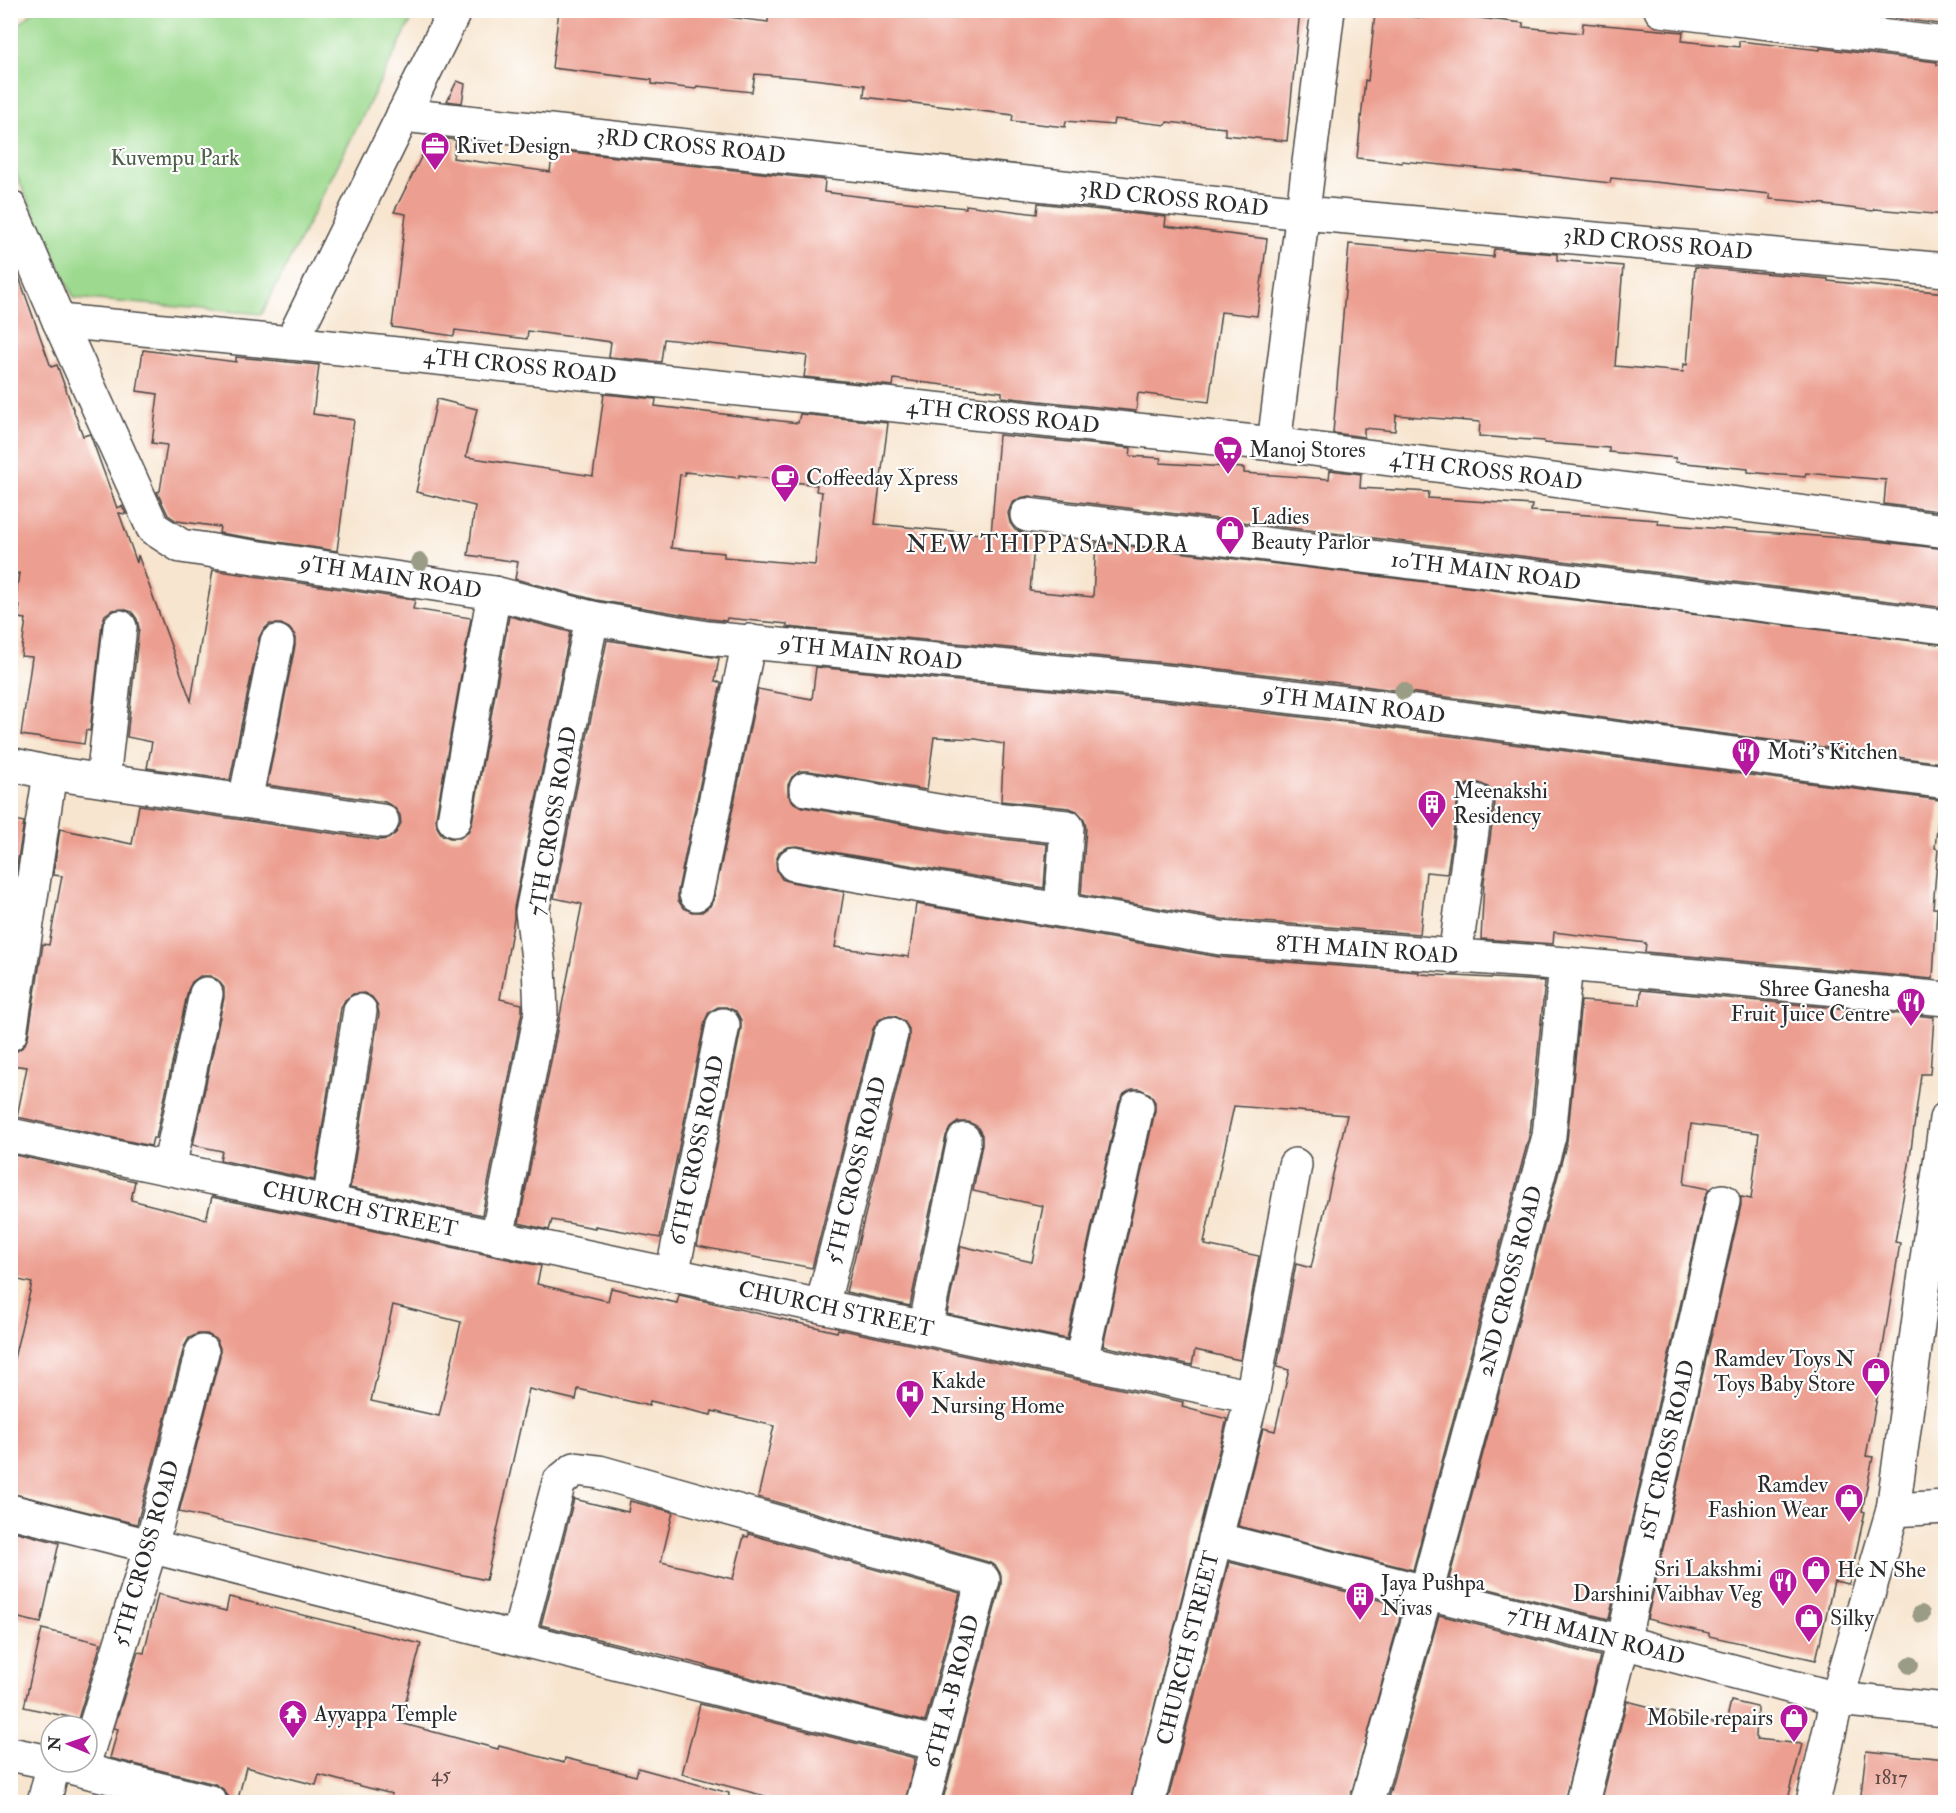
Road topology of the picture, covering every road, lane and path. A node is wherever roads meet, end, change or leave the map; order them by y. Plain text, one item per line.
1 (455, 10) edge
2 (1328, 10) edge
3 (1661, 10) edge
4 (1946, 44) edge
5 (404, 115) junction
6 (10, 207) edge
7 (1303, 213) junction
8 (1946, 270) edge
9 (59, 321) junction
10 (291, 343) junction
11 (1274, 444) junction
12 (1027, 515) dead end
13 (1946, 531) edge
14 (494, 593) junction
15 (592, 618) junction
16 (120, 627) dead end
17 (1946, 627) edge
18 (750, 641) junction
19 (277, 642) dead end
20 (10, 764) edge
21 (50, 773) junction
22 (103, 780) junction
23 (1946, 782) edge
24 (806, 789) dead end
25 (245, 801) junction
26 (1476, 801) dead end
27 (454, 820) dead end
28 (382, 821) dead end
29 (794, 864) dead end
30 (696, 894) dead end
31 (1061, 910) junction
32 (1455, 957) junction
33 (1566, 964) junction
34 (206, 994) dead end
35 (1946, 999) edge
36 (360, 1011) dead end
37 (723, 1025) dead end
38 (10, 1034) edge
39 (891, 1034) dead end
40 (1137, 1107) dead end
41 (1946, 1119) edge
42 (10, 1135) edge
43 (964, 1140) dead end
44 (1295, 1165) dead end
45 (169, 1168) junction
46 (1723, 1201) dead end
47 (329, 1202) junction
48 (496, 1238) junction
49 (672, 1275) junction
50 (822, 1306) junction
51 (925, 1328) junction
52 (202, 1352) dead end
53 (1081, 1361) junction
54 (1252, 1397) junction
55 (1946, 1507) edge
56 (1893, 1510) junction
57 (10, 1511) edge
58 (1215, 1539) junction
59 (151, 1546) junction
60 (1426, 1593) junction
61 (518, 1638) junction
62 (1623, 1642) junction
63 (1837, 1700) junction
64 (1946, 1710) edge
65 (938, 1744) junction
66 (78, 1776) edge
67 (210, 1803) edge
68 (923, 1803) edge
69 (1148, 1803) edge
70 (1367, 1803) edge
71 (1582, 1803) edge
72 (1813, 1803) edge

1 - 5 street
2 - 7 street
3 - 4 street
5 - 7 street, 3RD CROSS ROAD
5 - 10 street
6 - 9 street, 9TH MAIN ROAD
7 - 8 street, 3RD CROSS ROAD
7 - 11 street
9 - 10 street, 4TH CROSS ROAD
9 - 14 street, 9TH MAIN ROAD
10 - 11 street, 4TH CROSS ROAD
11 - 13 street, 4TH CROSS ROAD
12 - 17 street, 10TH MAIN ROAD
14 - 15 street, 9TH MAIN ROAD
14 - 27 street
15 - 18 street, 9TH MAIN ROAD
15 - 48 street, 7TH CROSS ROAD
16 - 22 street
18 - 23 street, 9TH MAIN ROAD
18 - 30 street
19 - 25 street
20 - 21 street
21 - 22 street
21 - 38 street
22 - 25 street
24 - 31 street
25 - 28 street
26 - 32 street
29 - 31 street, 8TH MAIN ROAD
31 - 32 street, 8TH MAIN ROAD
32 - 33 street, 8TH MAIN ROAD
33 - 35 street, 8TH MAIN ROAD
33 - 60 street, 2ND CROSS ROAD
34 - 45 street
36 - 47 street
37 - 49 street, 6TH CROSS ROAD
39 - 50 street, 5TH CROSS ROAD
40 - 53 street
41 - 56 street
42 - 45 street, CHURCH STREET
43 - 51 street
44 - 54 street
45 - 47 street, CHURCH STREET
46 - 62 street, 1ST CROSS ROAD
47 - 48 street, CHURCH STREET
48 - 49 street, CHURCH STREET
49 - 50 street, CHURCH STREET
50 - 51 street, CHURCH STREET
51 - 53 street, CHURCH STREET
52 - 59 street, 5TH CROSS ROAD
53 - 54 street, CHURCH STREET
54 - 58 street, CHURCH STREET
55 - 56 street
56 - 63 street
57 - 59 street
58 - 60 street, 7TH MAIN ROAD
58 - 69 street, CHURCH STREET
59 - 61 street
59 - 66 street, 5TH CROSS ROAD
60 - 62 street, 7TH MAIN ROAD
60 - 70 street, 2ND CROSS ROAD
61 - 65 street
61 - 65 street, 6TH A-B ROAD
62 - 63 street, 7TH MAIN ROAD
62 - 71 street, 1ST CROSS ROAD
63 - 64 street
63 - 72 street
65 - 68 street, 6TH A-B ROAD
66 - 67 street

